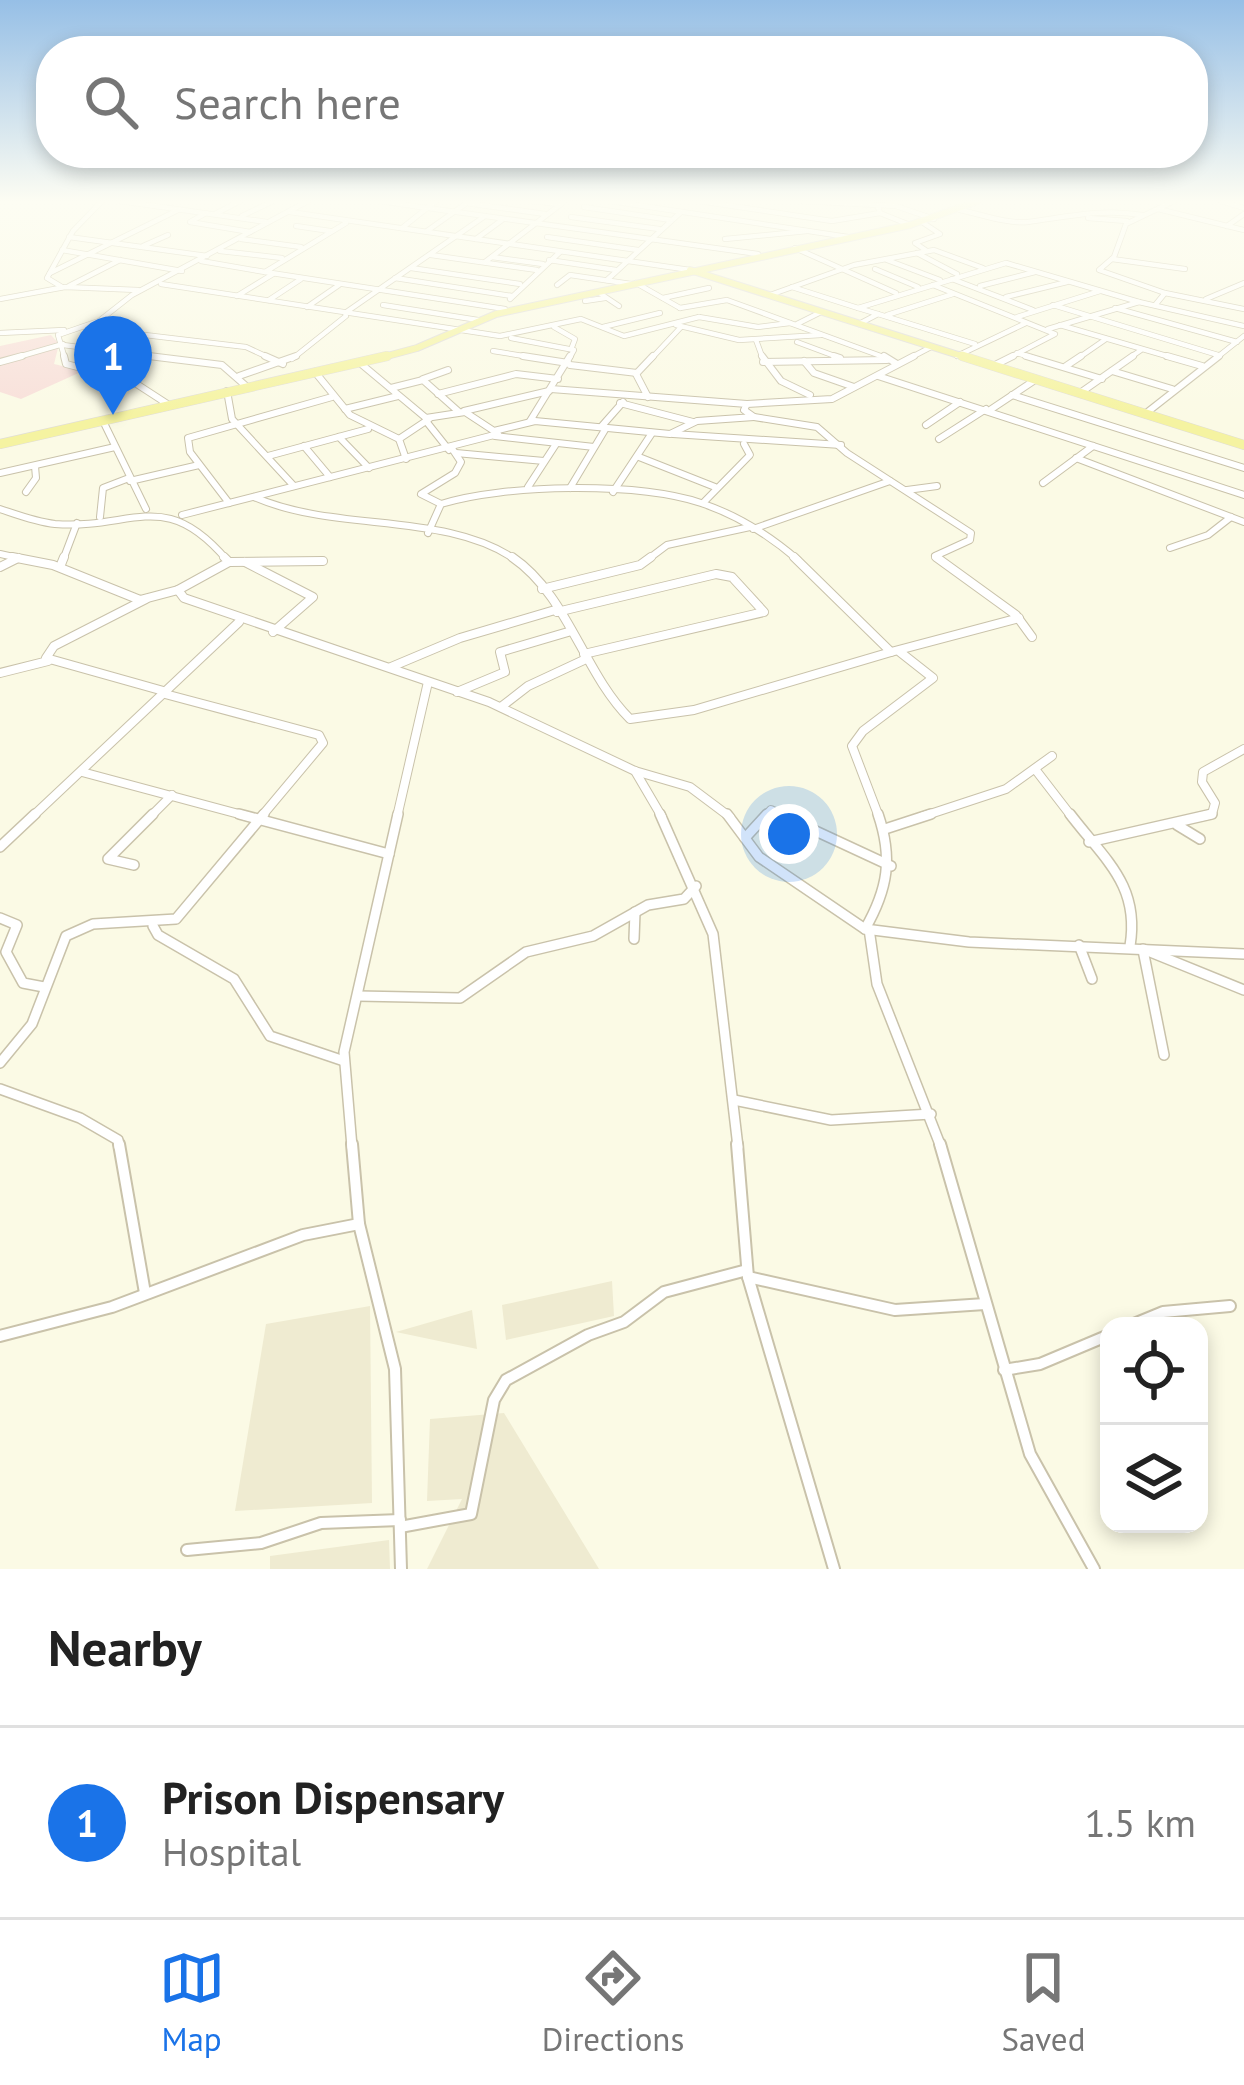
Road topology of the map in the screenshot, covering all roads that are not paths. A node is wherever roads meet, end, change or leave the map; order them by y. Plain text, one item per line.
1 (49, 274) edge
2 (92, 274) edge
3 (178, 274) edge
4 (273, 274) edge
5 (274, 274) edge
6 (400, 274) edge
7 (453, 274) edge
8 (533, 274) edge
9 (613, 274) edge
10 (671, 274) edge
11 (703, 274) edge
12 (826, 274) edge
13 (848, 274) edge
14 (887, 274) edge
15 (925, 274) edge
16 (1024, 274) edge
17 (1046, 274) edge
18 (1104, 274) edge
19 (960, 275) edge
20 (394, 278) junction
21 (950, 278) junction
22 (303, 279) junction
23 (598, 279) junction
24 (607, 280) junction
25 (942, 281) junction
26 (1069, 282) junction
27 (633, 283) junction
28 (1244, 283) edge
29 (161, 284) junction
30 (340, 284) junction
31 (520, 284) junction
32 (932, 284) junction
33 (557, 285) dead end
34 (450, 286) junction
35 (791, 286) junction
36 (66, 287) junction
37 (977, 287) junction
38 (375, 288) junction
39 (709, 288) dead end
40 (920, 288) junction
41 (146, 289) junction
42 (1102, 291) junction
43 (400, 292) junction
44 (602, 293) junction
45 (1165, 293) junction
46 (955, 294) junction
47 (899, 295) junction
48 (512, 296) junction
49 (770, 296) junction
50 (236, 297) junction
51 (662, 298) junction
52 (1004, 298) junction
53 (0, 299) edge
54 (436, 299) junction
55 (1204, 300) junction
56 (585, 301) dead end
57 (266, 302) junction
58 (1139, 302) junction
59 (1156, 304) junction
60 (383, 305) junction
61 (619, 305) dead end
62 (1053, 305) junction
63 (1114, 307) junction
64 (306, 308) junction
65 (680, 308) junction
66 (858, 308) junction
67 (1244, 309) edge
68 (505, 310) junction
69 (1035, 310) junction
70 (821, 312) junction
71 (660, 313) dead end
72 (345, 314) junction
73 (881, 315) junction
74 (1084, 316) junction
75 (365, 317) junction
76 (699, 317) junction
77 (1015, 318) junction
78 (478, 320) junction
79 (1027, 322) junction
80 (795, 324) junction
81 (859, 324) junction
82 (1059, 325) junction
83 (552, 326) junction
84 (678, 326) junction
85 (1244, 326) edge
86 (602, 327) junction
87 (78, 328) junction
88 (1046, 329) junction
89 (454, 331) junction
90 (0, 333) edge
91 (827, 334) junction
92 (504, 335) junction
93 (1244, 336) edge
94 (182, 338) junction
95 (1106, 338) junction
96 (756, 340) junction
97 (795, 340) junction
98 (1237, 342) junction
99 (975, 344) junction
100 (63, 345) junction
101 (232, 345) junction
102 (572, 347) junction
103 (931, 347) junction
104 (1142, 349) junction
105 (1202, 349) junction
106 (493, 351) dead end
107 (1016, 352) junction
108 (1220, 353) junction
109 (157, 355) junction
110 (957, 356) junction
111 (1180, 360) junction
112 (805, 361) junction
113 (844, 361) junction
114 (0, 362) edge
115 (763, 362) junction
116 (894, 362) junction
117 (211, 363) junction
118 (360, 363) junction
119 (283, 364) junction
120 (568, 364) junction
121 (992, 366) junction
122 (1202, 366) junction
123 (1064, 367) junction
124 (448, 370) dead end
125 (1112, 371) junction
126 (315, 372) junction
127 (638, 373) junction
128 (239, 376) junction
129 (298, 376) junction
130 (878, 376) junction
131 (558, 379) junction
132 (1102, 379) junction
133 (422, 380) junction
134 (1035, 380) junction
135 (246, 386) junction
136 (855, 388) junction
137 (389, 389) junction
138 (1173, 389) junction
139 (550, 390) junction
140 (226, 391) junction
141 (438, 394) junction
142 (1079, 394) junction
143 (1012, 395) junction
144 (398, 396) junction
145 (332, 397) junction
146 (632, 398) junction
147 (648, 398) junction
148 (818, 399) junction
149 (960, 402) junction
150 (620, 404) junction
151 (748, 404) junction
152 (169, 405) junction
153 (345, 410) junction
154 (987, 410) junction
155 (461, 412) junction
156 (1145, 414) junction
157 (754, 418) junction
158 (428, 420) junction
159 (530, 421) junction
160 (693, 422) junction
161 (104, 423) junction
162 (236, 423) junction
163 (926, 424) dead end
164 (604, 427) junction
165 (368, 430) junction
166 (498, 433) junction
167 (652, 433) junction
168 (671, 434) junction
169 (1140, 435) junction
170 (339, 437) junction
171 (399, 439) junction
172 (939, 440) dead end
173 (741, 442) junction
174 (557, 443) junction
175 (3, 445) edge
176 (841, 445) junction
177 (1244, 445) edge
178 (304, 446) junction
179 (1093, 446) junction
180 (115, 447) junction
181 (594, 447) junction
182 (1185, 449) junction
183 (452, 450) junction
184 (1118, 454) junction
185 (266, 457) junction
186 (639, 457) junction
187 (1076, 458) junction
188 (406, 459) junction
189 (544, 461) junction
190 (200, 465) junction
191 (35, 466) junction
192 (369, 468) junction
193 (1244, 468) edge
194 (1165, 469) junction
195 (0, 473) edge
196 (330, 477) junction
197 (130, 480) junction
198 (890, 481) junction
199 (1043, 483) dead end
200 (293, 485) junction
201 (937, 486) dead end
202 (528, 487) junction
203 (715, 487) junction
204 (879, 487) junction
205 (569, 488) junction
206 (905, 490) junction
207 (26, 492) dead end
208 (612, 493) junction
209 (1244, 495) edge
210 (254, 497) junction
211 (703, 502) junction
212 (229, 503) junction
213 (441, 504) junction
214 (0, 509) edge
215 (146, 509) junction
216 (181, 516) junction
217 (1231, 517) junction
218 (99, 518) junction
219 (1244, 522) edge
220 (77, 523) junction
221 (751, 528) junction
222 (428, 533) junction
223 (1170, 548) dead end
224 (0, 554) edge
225 (20, 557) junction
226 (323, 561) dead end
227 (229, 562) junction
228 (245, 562) junction
229 (0, 567) edge
230 (60, 568) junction
231 (615, 571) junction
232 (542, 589) junction
233 (178, 590) junction
234 (633, 593) junction
235 (146, 599) junction
236 (555, 611) junction
237 (1019, 618) junction
238 (234, 619) junction
239 (568, 632) junction
240 (272, 633) junction
241 (1032, 637) dead end
242 (895, 652) junction
243 (585, 657) junction
244 (48, 661) junction
245 (390, 668) junction
246 (0, 673) edge
247 (428, 682) junction
248 (458, 692) junction
249 (166, 693) junction
250 (501, 707) junction
251 (1244, 749) edge
252 (1052, 756) dead end
253 (1035, 769) junction
254 (635, 771) junction
255 (81, 772) junction
256 (172, 795) junction
257 (259, 817) junction
258 (1176, 824) junction
259 (885, 829) junction
260 (745, 838) junction
261 (1200, 838) dead end
262 (1089, 842) junction
263 (0, 847) edge
264 (389, 854) junction
265 (134, 865) dead end
266 (891, 866) junction
267 (697, 886) junction
268 (636, 911) junction
269 (0, 918) edge
270 (153, 926) junction
271 (867, 929) junction
272 (634, 939) dead end
273 (1079, 945) junction
274 (1136, 948) junction
275 (1244, 954) edge
276 (1092, 979) dead end
277 (45, 987) junction
278 (1244, 990) edge
279 (358, 996) junction
280 (1164, 1055) dead end
281 (344, 1061) junction
282 (0, 1063) edge
283 (0, 1089) edge
284 (734, 1100) junction
285 (931, 1114) junction
286 (359, 1224) junction
287 (748, 1273) junction
288 (145, 1293) junction
289 (985, 1304) junction
290 (1230, 1306) dead end
291 (1151, 1317) edge
292 (0, 1336) edge
293 (1100, 1339) edge
294 (1004, 1370) junction
295 (400, 1523) junction
296 (187, 1550) dead end
297 (401, 1569) edge
298 (834, 1569) edge
299 (1094, 1569) edge

1 - 36 street
2 - 36 street
3 - 29 street
4 - 50 street
5 - 22 street
6 - 20 street
7 - 31 street
8 - 31 street
9 - 24 street
10 - 27 main road
11 - 49 main road
12 - 35 street
13 - 47 street
14 - 40 street
15 - 25 street
16 - 37 street
17 - 26 street
18 - 45 street
19 - 21 street
20 - 34 street
20 - 38 street
21 - 25 street
21 - 37 street
22 - 30 street
22 - 57 street
23 - 24 street
23 - 33 street
23 - 44 street
24 - 27 street
25 - 32 street
26 - 42 street
26 - 52 street
27 - 44 main road
27 - 51 street
28 - 55 street
29 - 41 street
29 - 50 street
30 - 38 street
30 - 64 street
31 - 48 street
32 - 40 street
32 - 46 street
34 - 48 street
34 - 54 street
35 - 49 street
35 - 66 street
36 - 41 street
36 - 53 street
37 - 52 street
38 - 43 street
38 - 72 street
39 - 51 street
40 - 47 street
41 - 87 street
42 - 58 street
42 - 62 street
43 - 54 street
43 - 60 street
44 - 56 street
44 - 61 street
44 - 68 main road
45 - 55 street
45 - 59 street
46 - 73 street
46 - 77 street
47 - 66 street
48 - 68 street
49 - 70 main road
50 - 57 street
51 - 65 street
52 - 69 street
54 - 68 street
55 - 67 street
57 - 64 street
58 - 59 street
58 - 63 street
59 - 85 street
60 - 75 street
60 - 78 street
62 - 69 street
62 - 74 street
63 - 74 street
63 - 98 street
64 - 72 street
65 - 76 street
65 - 80 street
66 - 73 street
68 - 78 main road
69 - 77 street
70 - 80 street
70 - 81 main road
71 - 86 street
72 - 75 street
72 - 119 street
73 - 81 street
73 - 99 street
74 - 82 street
74 - 105 street
75 - 89 street
76 - 80 street
76 - 84 street
77 - 79 street
78 - 89 main road
79 - 88 street
79 - 99 street
80 - 91 street
81 - 103 main road
82 - 88 street
82 - 95 street
83 - 86 street
83 - 92 street
83 - 102 street
84 - 86 street
84 - 96 street
84 - 127 street
87 - 90 street
87 - 94 street
87 - 100 street
88 - 107 street
89 - 92 street
89 - 118 main road
91 - 97 street
91 - 116 street
92 - 102 street
93 - 98 street
94 - 101 street
94 - 109 street
95 - 104 street
95 - 123 street
96 - 97 street
96 - 115 street
97 - 112 street
97 - 113 street
98 - 108 street
99 - 110 street
100 - 109 street
100 - 114 street
100 - 152 street
101 - 117 street
101 - 119 street
102 - 120 street
103 - 110 main road
103 - 116 street
104 - 111 street
104 - 125 street
105 - 108 street
105 - 111 street
106 - 120 street
107 - 121 street
107 - 123 street
108 - 122 street
109 - 117 street
110 - 121 main road
111 - 122 street
112 - 113 street
112 - 115 street
112 - 136 street
113 - 116 street
115 - 148 street
116 - 130 street
117 - 128 street
118 - 126 main road
118 - 137 street
119 - 128 street
119 - 129 street
120 - 127 street
120 - 131 street
121 - 134 main road
122 - 138 street
123 - 132 street
124 - 133 street
125 - 132 street
125 - 138 street
126 - 129 main road
126 - 145 street
127 - 147 street
128 - 135 street
129 - 135 main road
130 - 136 street
130 - 149 street
131 - 139 street
131 - 141 street
132 - 142 street
133 - 137 street
133 - 141 street
134 - 142 main road
134 - 143 street
135 - 140 main road
136 - 148 street
137 - 144 street
138 - 156 street
139 - 146 street
139 - 155 street
139 - 159 street
140 - 152 main road
140 - 162 street
141 - 155 street
142 - 156 main road
143 - 154 street
143 - 169 street
144 - 153 street
144 - 158 street
145 - 153 street
145 - 162 street
146 - 147 street
146 - 150 street
147 - 151 street
148 - 151 street
149 - 154 street
149 - 163 street
150 - 160 street
150 - 164 street
151 - 157 street
152 - 161 main road
153 - 165 street
154 - 172 street
154 - 179 street
155 - 158 street
155 - 166 street
156 - 177 main road
157 - 160 street
157 - 176 street
158 - 171 street
158 - 183 street
159 - 164 street
159 - 166 street
160 - 168 street
161 - 175 main road
161 - 180 street
162 - 185 street
162 - 190 street
164 - 167 street
164 - 181 street
165 - 170 street
165 - 171 street
166 - 174 street
166 - 183 street
167 - 168 street
167 - 186 street
168 - 173 street
169 - 182 street
169 - 184 street
170 - 178 street
170 - 192 street
171 - 188 street
173 - 176 street
173 - 203 street
174 - 181 street
174 - 189 street
176 - 198 street
178 - 185 street
178 - 196 street
179 - 184 street
179 - 187 street
180 - 191 street
180 - 197 street
181 - 205 street
182 - 193 street
182 - 194 street
183 - 188 street
183 - 189 street
183 - 213 street
184 - 194 street
185 - 200 street
186 - 203 street
186 - 208 street
187 - 199 street
187 - 217 street
188 - 192 street
189 - 202 street
190 - 197 street
190 - 212 street
191 - 195 street
191 - 207 street
192 - 196 street
194 - 209 street
196 - 200 street
197 - 215 street
197 - 218 street
198 - 204 street
198 - 206 street
200 - 210 street
201 - 206 street
202 - 205 street
202 - 213 street
203 - 211 street
204 - 206 street
204 - 221 street
205 - 208 street
206 - 237 street
208 - 211 street
210 - 212 street
210 - 222 street
211 - 221 street
212 - 216 street
213 - 222 street
214 - 220 street
215 - 216 street
215 - 218 street
216 - 227 street
217 - 219 street
217 - 223 street
218 - 220 street
220 - 230 street
221 - 231 street
221 - 242 street
222 - 232 street
224 - 225 street
225 - 229 street
225 - 230 street
226 - 228 street
227 - 228 street
227 - 233 street
228 - 240 street
230 - 235 street
231 - 232 street
231 - 234 street
232 - 236 street
233 - 235 street
233 - 238 street
234 - 236 street
234 - 243 street
235 - 244 street
236 - 239 street
236 - 245 street
237 - 241 street
237 - 242 street
238 - 240 street
238 - 249 street
239 - 243 street
239 - 248 street
240 - 245 street
242 - 243 street
242 - 259 street
243 - 250 street
244 - 246 street
244 - 249 street
245 - 247 street
247 - 248 street
247 - 264 street
248 - 250 street
249 - 255 street
249 - 257 street
250 - 254 street
251 - 258 street
252 - 253 street
253 - 259 street
253 - 262 street
254 - 260 street
254 - 267 street
255 - 256 street
255 - 263 street
256 - 257 street
256 - 265 street
257 - 264 street
257 - 270 street
258 - 261 street
258 - 262 street
259 - 266 street
260 - 266 street
260 - 271 street
262 - 274 street
264 - 279 street
266 - 271 street
267 - 268 street
267 - 284 street
268 - 272 street
268 - 279 street
269 - 277 street
270 - 277 street
270 - 281 street
271 - 273 street
271 - 285 street
273 - 274 street
273 - 276 street
274 - 275 street
274 - 278 street
274 - 280 street
277 - 282 street
279 - 281 street
281 - 286 street
283 - 288 street
284 - 285 street
284 - 287 street
285 - 289 street
286 - 288 street
286 - 295 street
287 - 289 street
287 - 295 street
287 - 298 street
288 - 292 street
289 - 294 street
290 - 291 street
293 - 294 street
294 - 299 street
295 - 296 street
295 - 297 street

